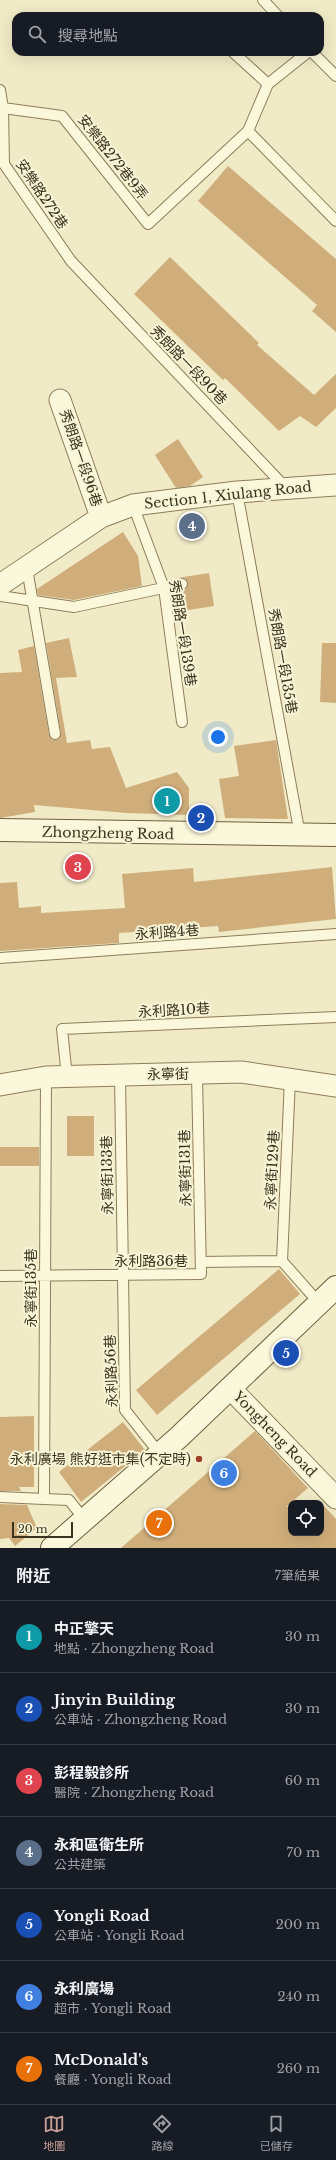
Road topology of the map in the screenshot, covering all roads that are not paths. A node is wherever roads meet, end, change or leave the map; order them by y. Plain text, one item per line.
1 (263, 0) edge
2 (274, 12) edge
3 (237, 56) edge
4 (303, 56) edge
5 (316, 56) edge
6 (336, 76) edge
7 (268, 84) junction
8 (0, 90) edge
9 (3, 108) junction
10 (248, 131) junction
11 (336, 221) edge
12 (71, 261) joint
13 (60, 400) dead end
14 (336, 485) edge
15 (286, 488) junction
16 (237, 492) junction
17 (133, 505) junction
18 (101, 516) junction
19 (26, 568) junction
20 (182, 584) dead end
21 (0, 586) edge
22 (164, 588) junction
23 (0, 596) edge
24 (33, 601) junction
25 (182, 722) dead end
26 (55, 734) dead end
27 (0, 830) edge
28 (300, 835) junction
29 (336, 835) edge
30 (336, 934) edge
31 (0, 958) edge
32 (336, 1017) edge
33 (197, 1074) junction
34 (120, 1075) junction
35 (46, 1077) junction
36 (68, 1077) junction
37 (290, 1079) junction
38 (0, 1084) edge
39 (336, 1086) edge
40 (282, 1261) junction
41 (200, 1262) junction
42 (46, 1275) junction
43 (123, 1275) junction
44 (0, 1276) edge
45 (336, 1287) edge
46 (319, 1303) junction
47 (230, 1388) junction
48 (160, 1454) junction
49 (0, 1497) edge
50 (336, 1498) edge
51 (44, 1499) junction
52 (84, 1519) junction
53 (52, 1548) edge

1 - 2 lane
3 - 7 lane
4 - 7 lane
5 - 6 lane
7 - 10 lane
8 - 9 lane, 安樂路272巷
9 - 10 lane, 安樂路272巷9弄
9 - 12 lane, 安樂路272巷
10 - 11 lane
12 - 15 lane, 秀朗路一段90巷
13 - 18 street, 秀朗路一段96巷
14 - 15 street, Section 1, Xiulang Road
15 - 16 street, Section 1, Xiulang Road
16 - 17 street, Section 1, Xiulang Road
16 - 28 lane, 秀朗路一段135巷
17 - 18 street, Section 1, Xiulang Road
17 - 22 lane, 秀朗路一段139巷
18 - 19 street, Section 1, Xiulang Road
19 - 21 street, Section 1, Xiulang Road
19 - 24 lane
20 - 22 lane
22 - 24 lane
22 - 25 lane, 秀朗路一段139巷
23 - 24 lane
24 - 26 lane
27 - 28 street, Zhongzheng Road
28 - 29 street, Zhongzheng Road
30 - 31 lane, 永利路4巷
32 - 36 lane, 永利路10巷
33 - 34 street, 永寧街
33 - 37 street, 永寧街
33 - 41 lane, 永寧街131巷
34 - 36 street, 永寧街
34 - 43 lane, 永寧街133巷
35 - 36 street, 永寧街
35 - 38 street, 永寧街
35 - 42 lane, 永寧街135巷
37 - 39 street, 永寧街
37 - 40 lane, 永寧街129巷
40 - 41 lane, 永利路36巷
40 - 46 lane
41 - 43 lane, 永利路36巷
42 - 43 lane, 永利路36巷
42 - 44 lane, 永利路36巷
42 - 51 lane, 永寧街135巷
43 - 48 lane, 永利路56巷
45 - 46 street
46 - 47 street
47 - 48 street
47 - 50 street, Yongheng Road
48 - 52 street
49 - 51 lane
51 - 52 lane
52 - 53 street

